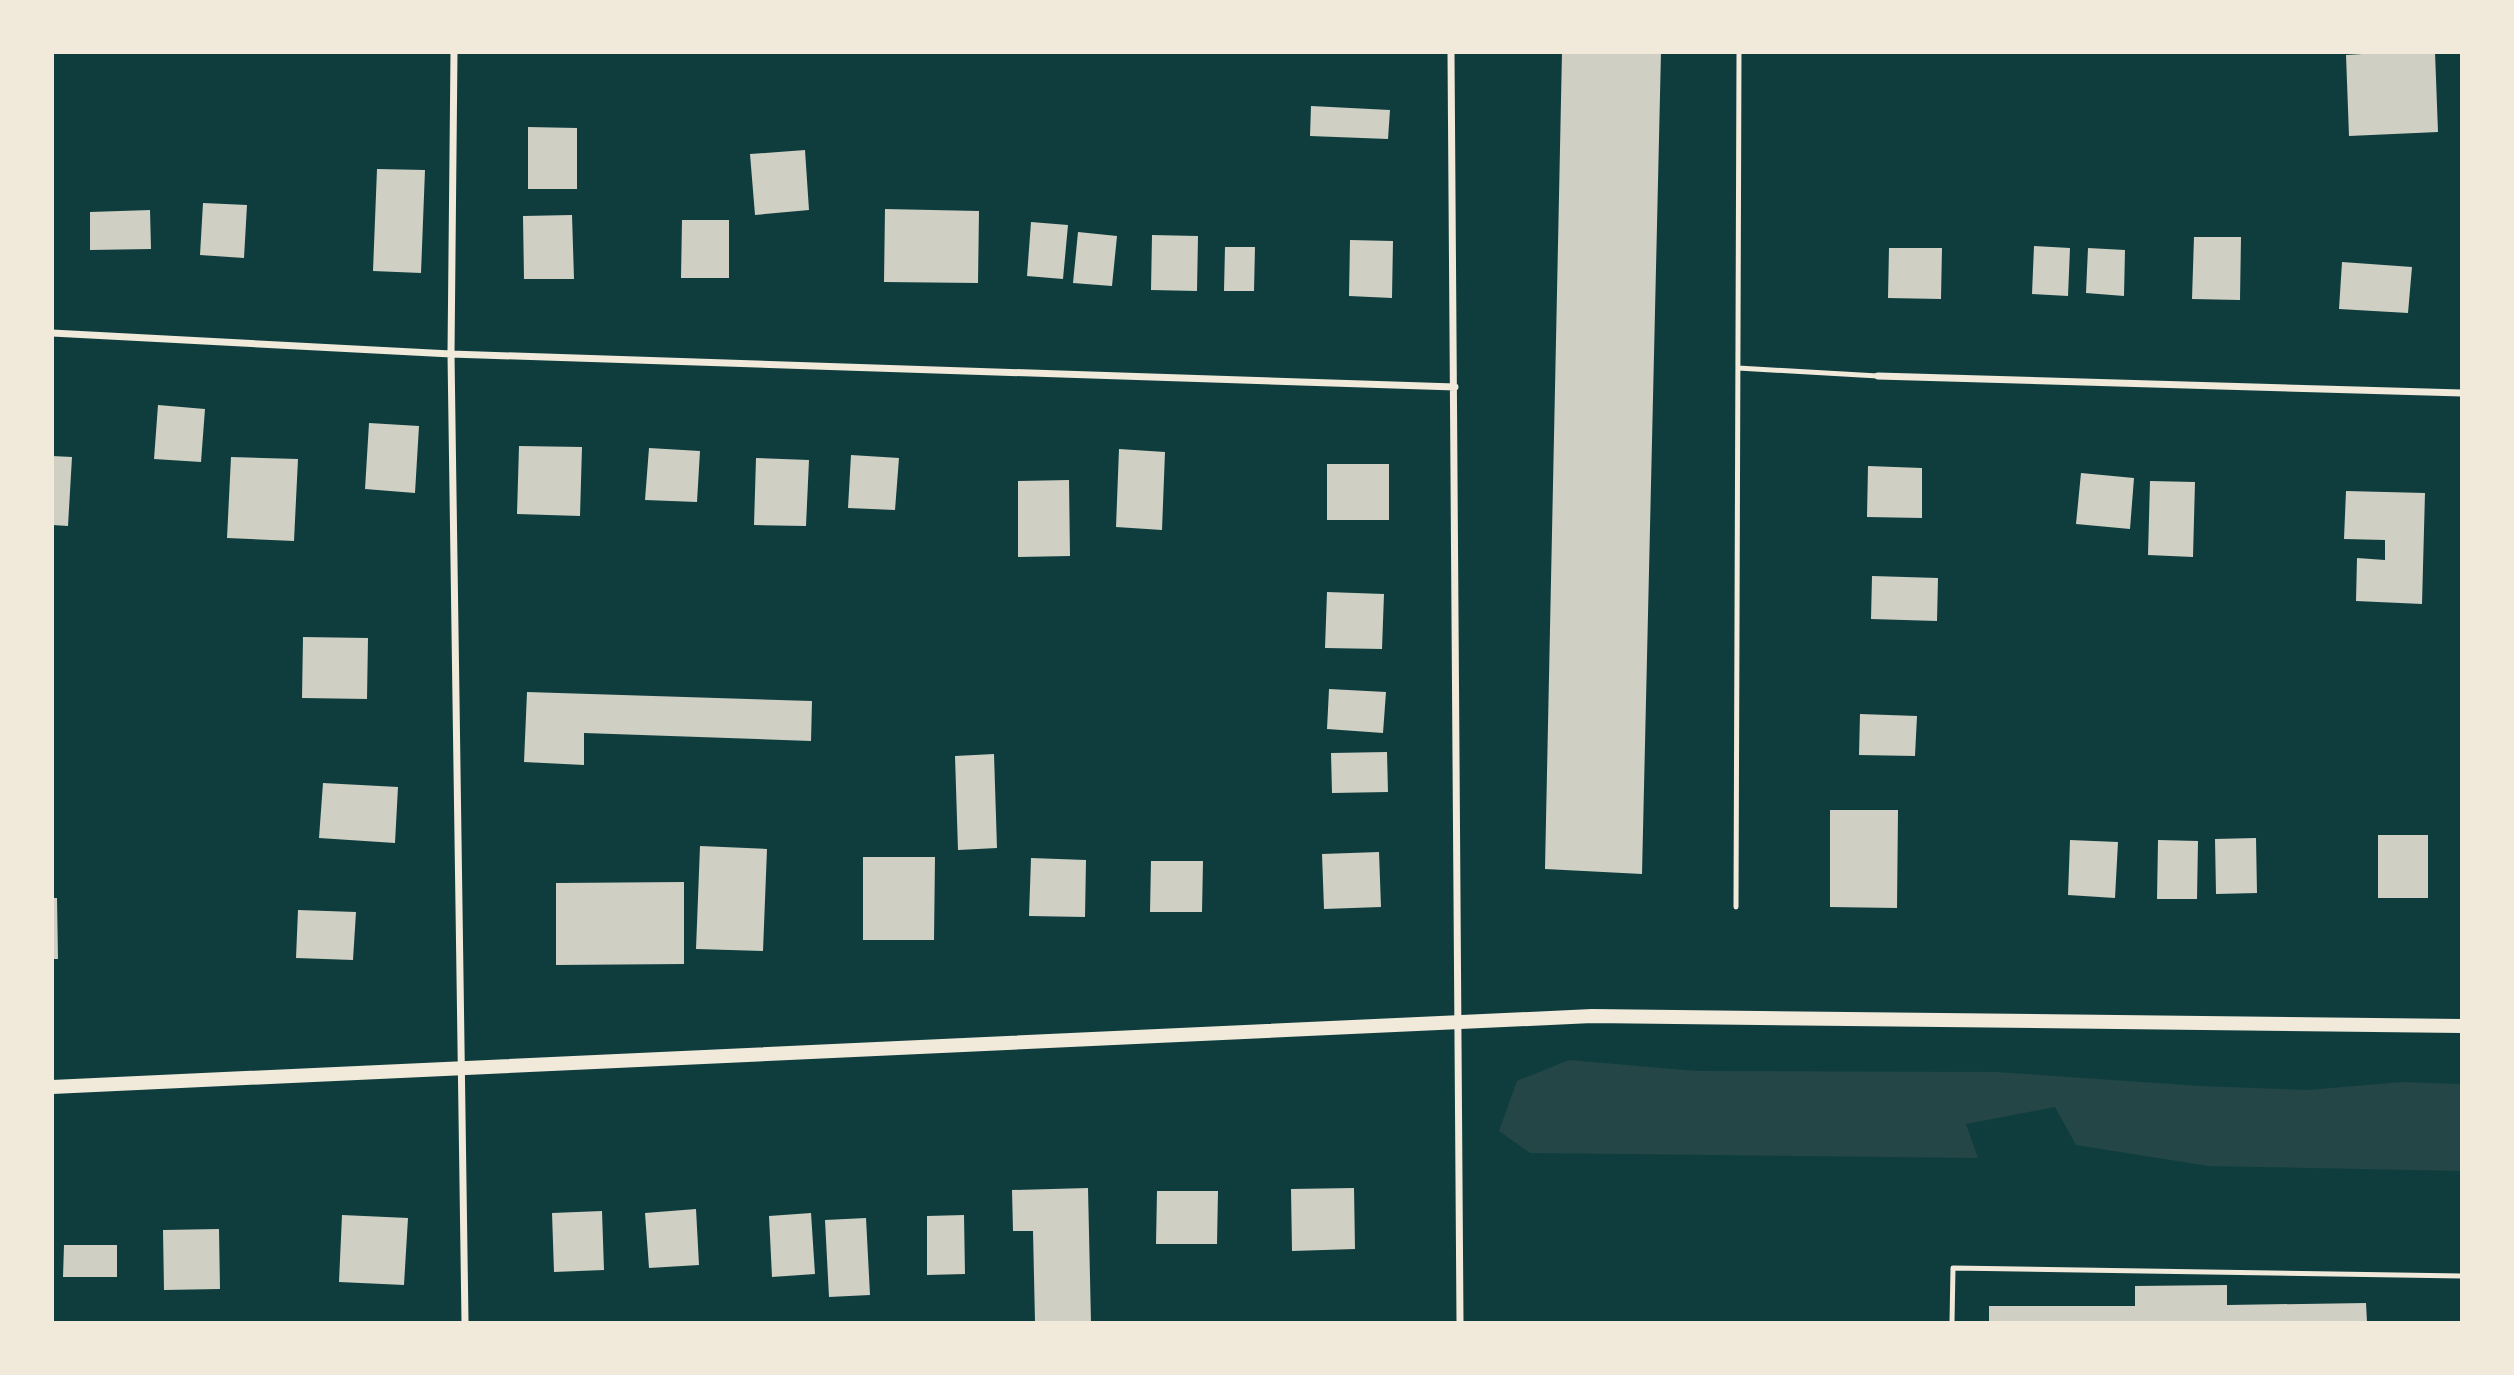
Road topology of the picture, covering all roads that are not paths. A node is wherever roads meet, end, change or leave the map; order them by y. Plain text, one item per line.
1 (454, 52) edge
2 (1451, 52) edge
3 (1739, 52) edge
4 (52, 333) edge
5 (451, 354) junction
6 (1738, 368) junction
7 (1878, 376) joint
8 (1455, 387) junction
9 (2462, 393) edge
10 (1736, 907) dead end
11 (1458, 1022) junction
12 (2462, 1026) edge
13 (461, 1069) junction
14 (52, 1087) edge
15 (2462, 1276) edge
16 (465, 1322) edge
17 (1460, 1322) edge
18 (1952, 1322) edge

1 - 5 street
2 - 8 street
3 - 6 lane
4 - 5 street
5 - 8 street
5 - 13 street
6 - 7 lane
6 - 10 lane
7 - 9 street
8 - 11 street
11 - 12 main road
11 - 13 main road
11 - 17 street
13 - 14 main road
13 - 16 street
15 - 18 lane

